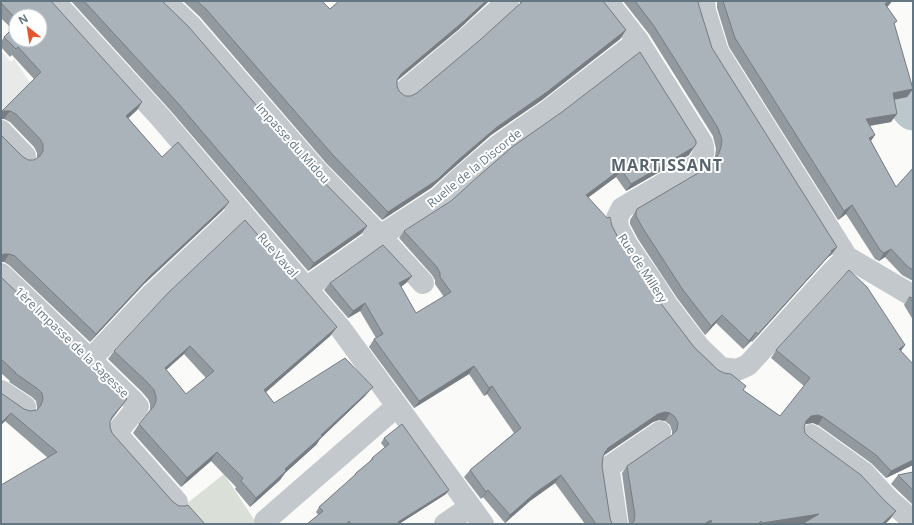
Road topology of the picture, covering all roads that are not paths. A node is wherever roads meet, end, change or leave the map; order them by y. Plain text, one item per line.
1 (54, 1) edge
2 (165, 1) edge
3 (508, 1) edge
4 (607, 1) edge
5 (704, 1) edge
6 (638, 41) junction
7 (403, 92) edge
8 (1, 131) edge
9 (25, 156) edge
10 (240, 211) junction
11 (380, 236) junction
12 (847, 257) junction
13 (1, 274) edge
14 (423, 283) dead end
15 (306, 288) junction
16 (913, 296) edge
17 (90, 360) junction
18 (1, 390) edge
19 (397, 406) junction
20 (26, 407) dead end
21 (660, 432) dead end
22 (811, 435) dead end
23 (177, 502) dead end
24 (476, 516) edge
25 (265, 521) dead end
26 (913, 521) edge
27 (445, 524) edge
28 (617, 524) edge

1 - 10 street, Rue Vaval
2 - 11 street, Impasse du Midou
3 - 7 street
4 - 6 street, Rue de Millery
5 - 12 street
6 - 11 street, Ruelle de la Discorde
6 - 12 street, Rue de Millery
8 - 9 street
10 - 15 street, Rue Vaval
10 - 17 street
11 - 14 street, Impasse du Midou
11 - 15 street, Ruelle de la Discorde
12 - 16 street
13 - 17 street, 1ère Impasse de la Sagesse
15 - 19 street, Rue Vaval
17 - 23 street, 1ère Impasse de la Sagesse
18 - 20 street
19 - 24 street, Rue Vaval
19 - 25 street
21 - 28 street
22 - 26 street
24 - 27 street

